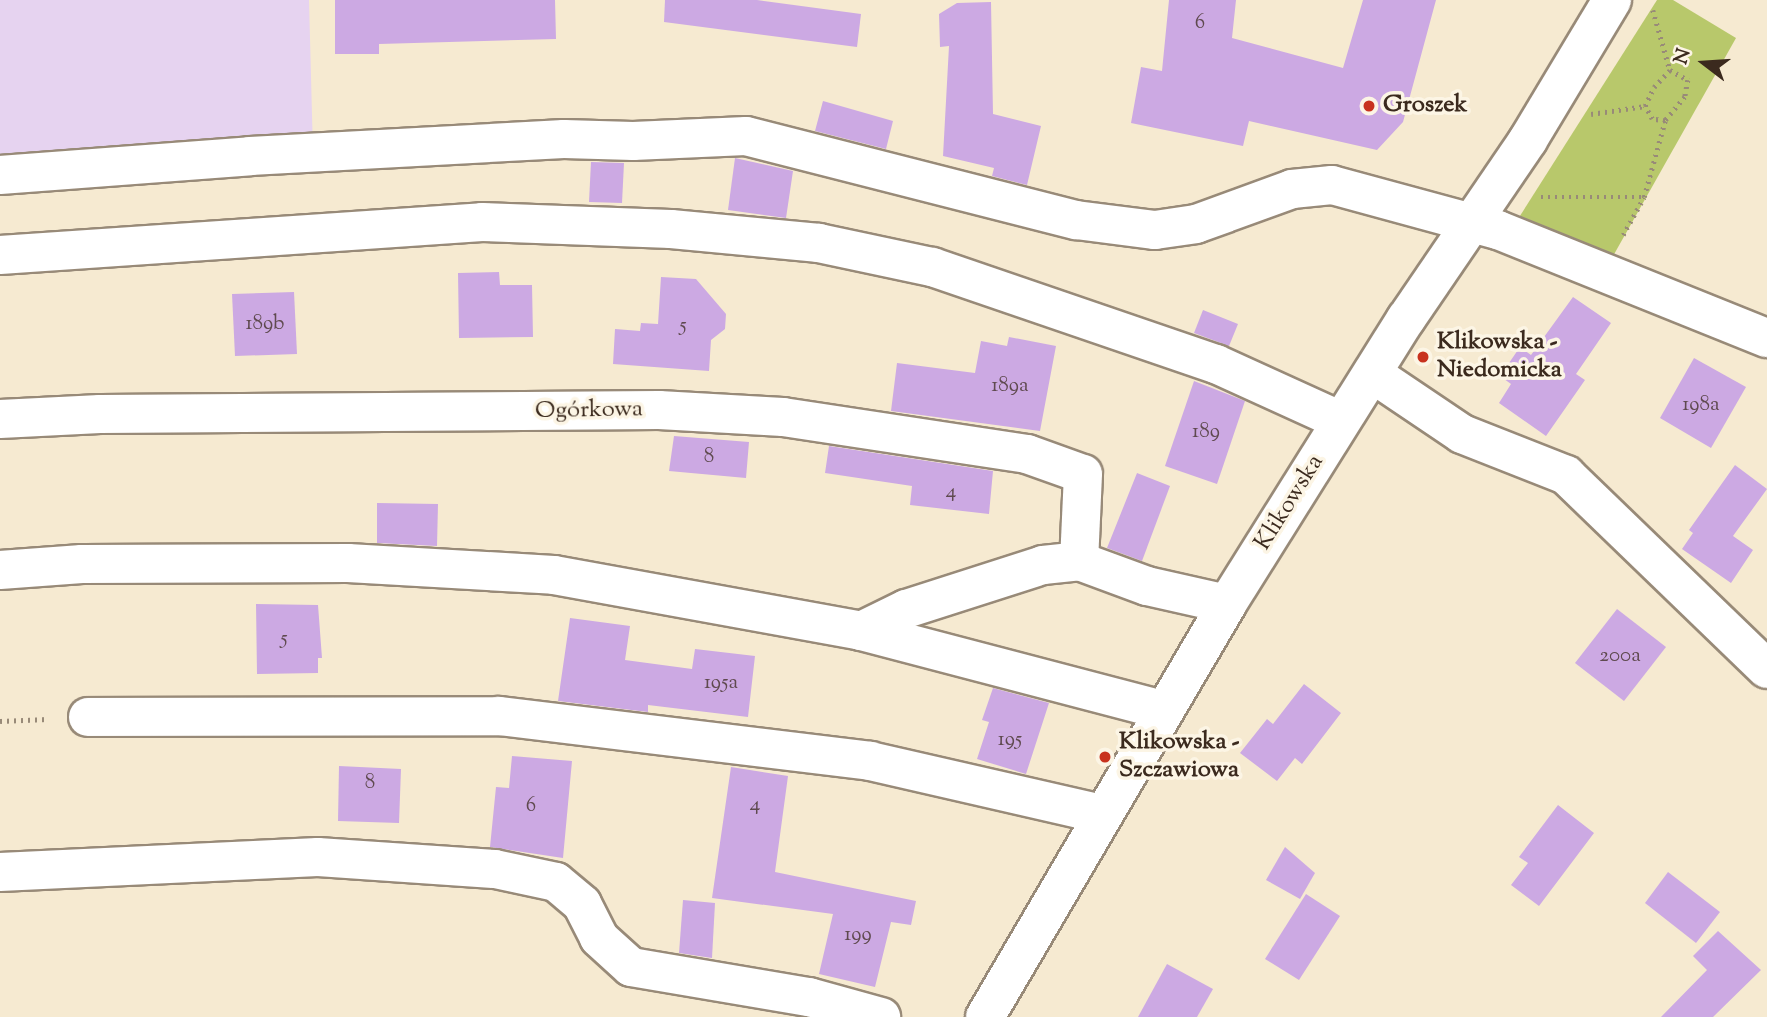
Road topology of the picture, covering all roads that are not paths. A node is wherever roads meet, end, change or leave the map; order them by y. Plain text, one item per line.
1 (1612, 0) edge
2 (0, 175) edge
3 (1469, 226) junction
4 (0, 256) edge
5 (1767, 338) edge
6 (1373, 374) junction
7 (0, 419) edge
8 (1341, 421) junction
9 (1079, 561) junction
10 (0, 570) edge
11 (1227, 604) junction
12 (861, 631) junction
13 (1767, 669) edge
14 (1163, 710) junction
15 (88, 717) dead end
16 (1102, 814) junction
17 (0, 872) edge
18 (881, 1017) edge
19 (985, 1017) edge

1 - 3 street, Klikowska
2 - 3 street
3 - 5 street
3 - 6 street, Klikowska
4 - 8 street
6 - 8 street, Klikowska
6 - 13 street
7 - 9 street, Ogórkowa
8 - 11 street, Klikowska
9 - 11 street
9 - 12 street
10 - 12 street
11 - 14 street, Klikowska
12 - 14 street
14 - 16 street, Klikowska
15 - 16 street
16 - 19 street, Klikowska
17 - 18 street

